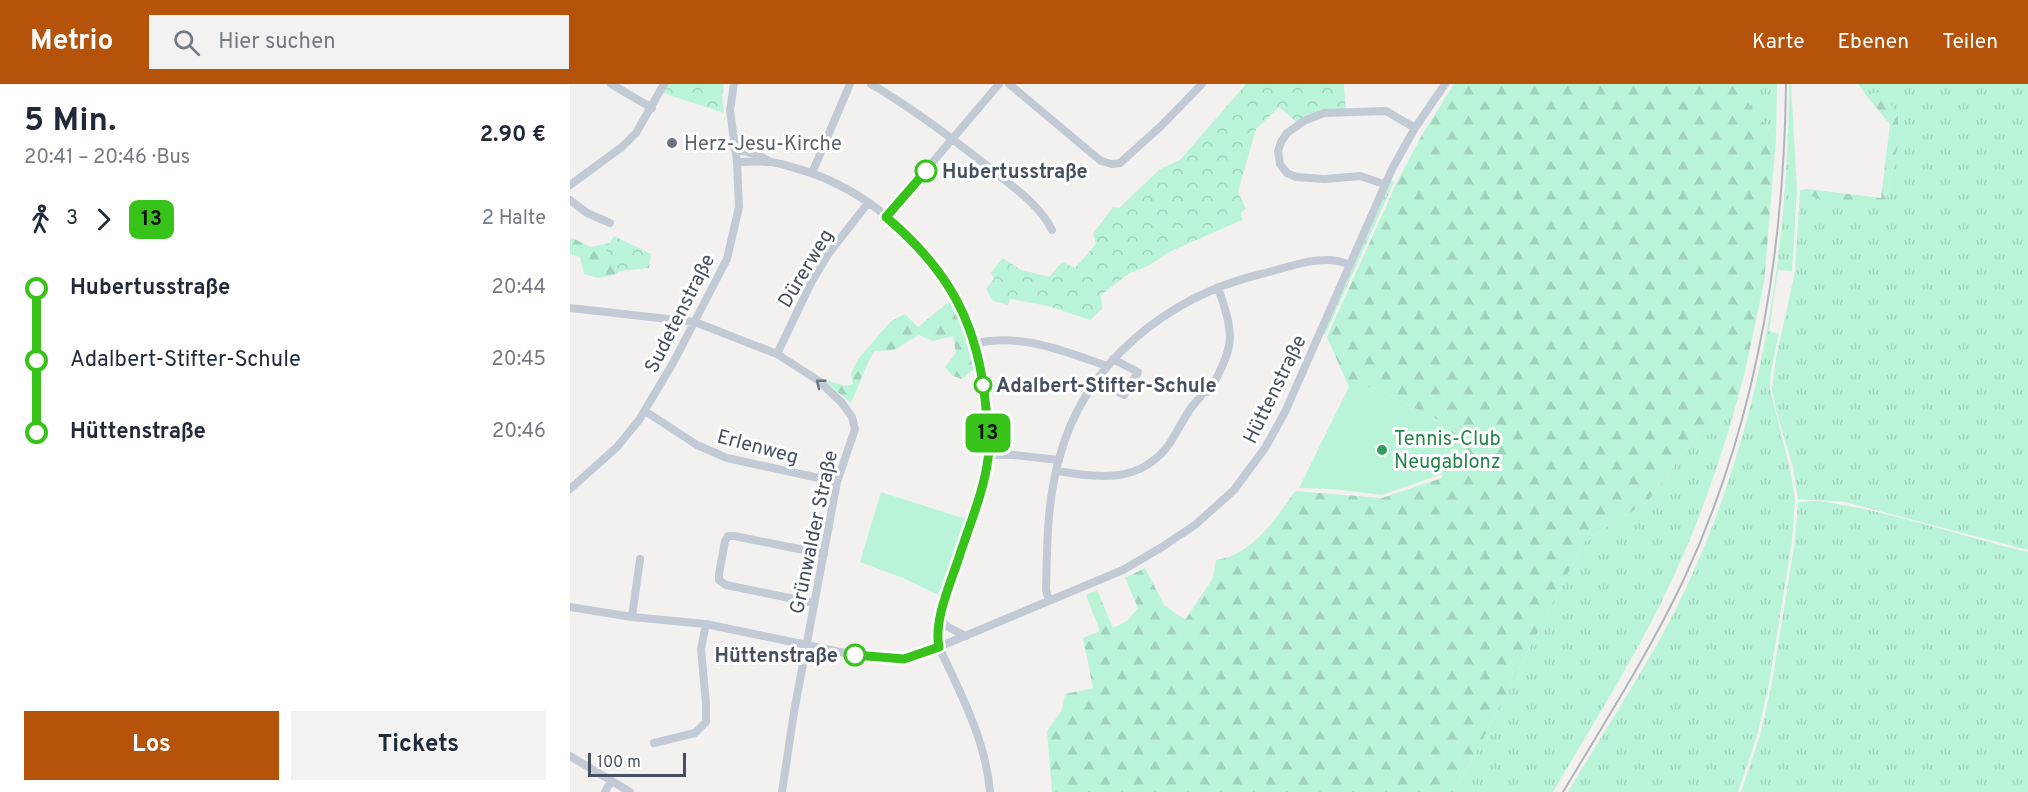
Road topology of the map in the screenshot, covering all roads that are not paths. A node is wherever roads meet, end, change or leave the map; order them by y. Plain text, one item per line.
1 (611, 84) edge
2 (664, 84) edge
3 (734, 84) edge
4 (850, 84) edge
5 (871, 84) edge
6 (999, 84) edge
7 (1009, 84) edge
8 (1202, 84) edge
9 (1445, 84) edge
10 (652, 108) junction
11 (1415, 128) junction
12 (953, 139) junction
13 (735, 150) junction
14 (737, 162) junction
15 (769, 162) junction
16 (812, 173) junction
17 (1384, 184) junction
18 (570, 185) edge
19 (570, 200) edge
20 (868, 203) junction
21 (886, 217) junction
22 (610, 223) dead end
23 (1052, 230) dead end
24 (1349, 265) junction
25 (1218, 287) junction
26 (570, 308) edge
27 (695, 322) junction
28 (976, 343) junction
29 (777, 354) junction
30 (1110, 363) junction
31 (1097, 381) junction
32 (645, 411) junction
33 (989, 455) junction
34 (1059, 460) junction
35 (1057, 471) junction
36 (837, 482) junction
37 (570, 489) edge
38 (824, 554) junction
39 (640, 559) dead end
40 (1049, 601) junction
41 (814, 603) junction
42 (570, 607) edge
43 (632, 617) junction
44 (940, 619) junction
45 (706, 624) junction
46 (966, 636) junction
47 (806, 645) junction
48 (939, 647) junction
49 (654, 743) dead end
50 (570, 756) edge
51 (611, 781) junction
52 (605, 792) edge
53 (630, 792) edge
54 (782, 792) edge
55 (990, 792) edge

1 - 10 street
2 - 10 street
3 - 13 street, Sudetenstraße
4 - 16 street
5 - 12 street
6 - 12 street
7 - 8 street
9 - 11 street, Hüttenstraße
10 - 18 street
11 - 17 street, Hüttenstraße
11 - 17 street
12 - 21 street
12 - 23 street
13 - 14 street, Sudetenstraße
13 - 15 street
14 - 15 street
14 - 27 street, Sudetenstraße
15 - 16 street
16 - 20 street
17 - 24 street, Hüttenstraße
19 - 22 street
20 - 21 street
20 - 29 street, Dürerweg
21 - 28 street
24 - 25 street
24 - 40 street, Hüttenstraße
25 - 30 street
25 - 35 street
26 - 27 street
27 - 29 street
27 - 32 street, Sudetenstraße
28 - 30 street
28 - 33 street
36 -> 29 street, Grünwalder Straße
30 - 31 street
30 - 31 street
31 - 34 street
32 - 36 street, Erlenweg
32 - 37 street, Sudetenstraße
33 - 34 street
33 - 44 street
34 - 35 street
35 - 40 street
36 - 38 street, Grünwalder Straße
38 - 41 street, Grünwalder Straße
38 - 41 street
39 - 43 street
40 - 46 street, Hüttenstraße
41 - 47 street, Grünwalder Straße
42 - 43 street, Hüttenstraße
43 - 45 street, Hüttenstraße
44 - 46 street
44 - 48 street
45 - 47 street, Hüttenstraße
45 - 49 street
46 - 48 street, Hüttenstraße
47 - 48 street, Hüttenstraße
47 - 54 street, Grünwalder Straße
48 - 55 street
50 - 51 street
51 - 52 street
51 - 53 street

